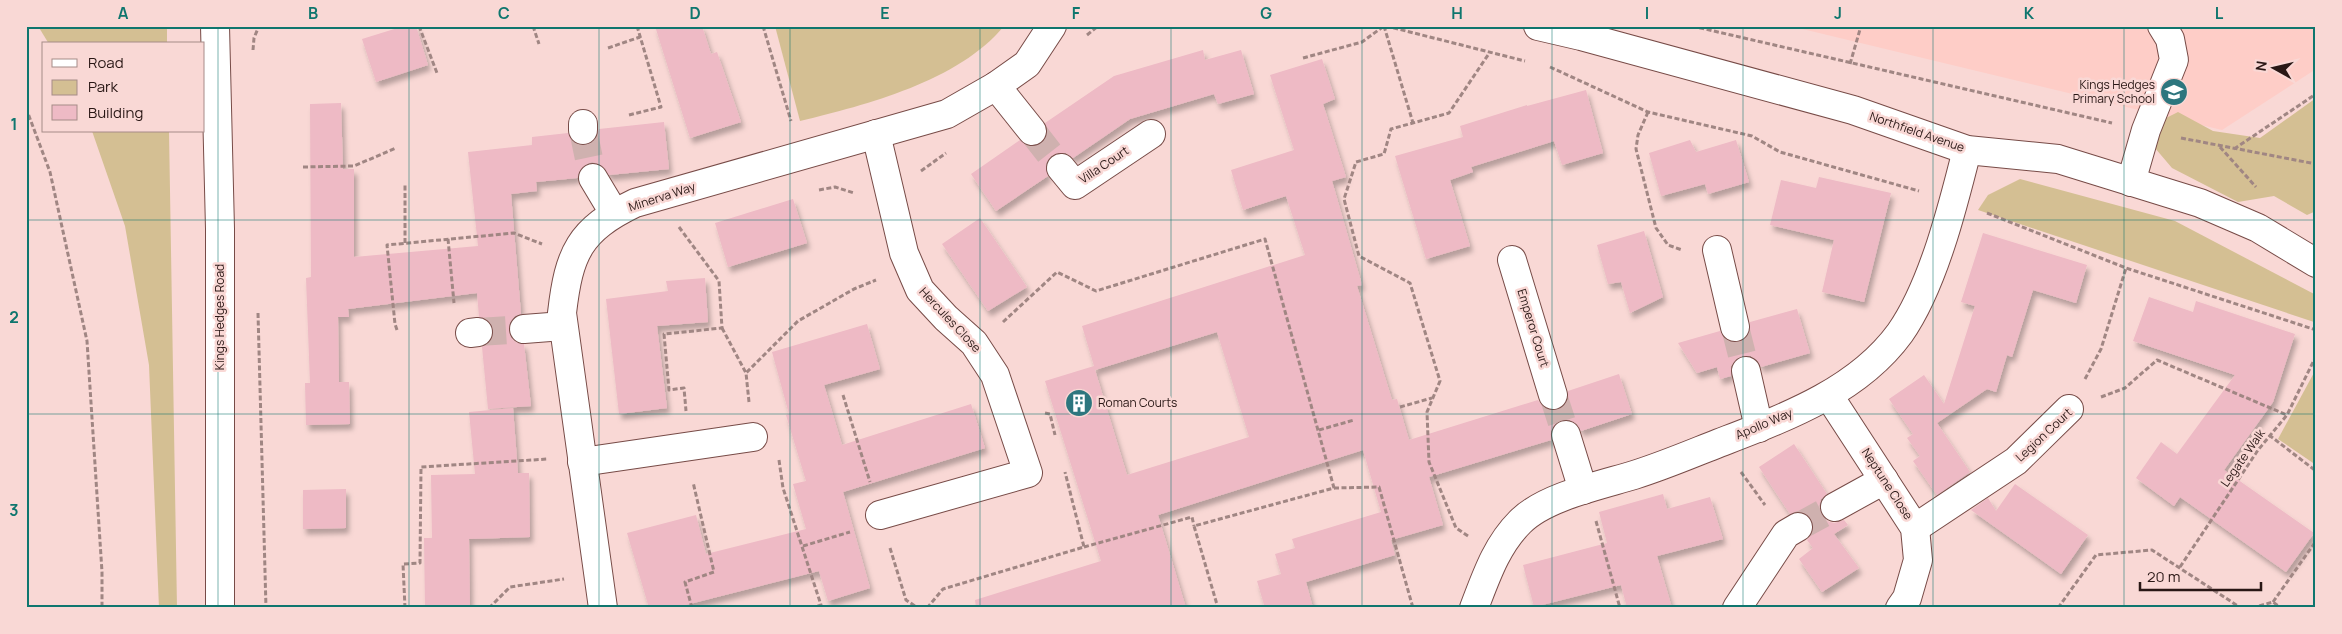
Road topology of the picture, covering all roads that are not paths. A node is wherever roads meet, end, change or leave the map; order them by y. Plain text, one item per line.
1 (215, 26) edge
2 (1052, 26) edge
3 (1538, 26) edge
4 (2162, 26) edge
5 (996, 86) junction
6 (1032, 131) tunnel mouth
7 (876, 134) junction
8 (1151, 134) dead end
9 (1967, 150) junction
10 (1061, 168) tunnel mouth
11 (593, 178) tunnel mouth
12 (2131, 182) junction
13 (614, 213) junction
14 (1717, 250) road end
15 (1512, 260) dead end
16 (2316, 263) edge
17 (563, 326) junction
18 (1735, 327) tunnel mouth
19 (524, 329) tunnel mouth
20 (1746, 371) tunnel mouth
21 (1554, 395) tunnel mouth
22 (1829, 396) junction
23 (2069, 409) road end
24 (1759, 428) junction
25 (1566, 435) tunnel mouth
26 (753, 437) road end
27 (569, 460) junction
28 (1884, 480) junction
29 (1585, 490) junction
30 (1836, 507) tunnel mouth
31 (880, 514) dead end
32 (1915, 528) junction
33 (1792, 531) tunnel mouth
34 (220, 608) edge
35 (603, 608) edge
36 (1474, 608) edge
37 (1738, 608) edge
38 (1900, 608) edge

1 - 34 street, Kings Hedges Road
2 - 5 street, Minerva Way
3 - 9 street, Northfield Avenue
4 - 12 street
5 - 6 street
5 - 7 street, Minerva Way
7 - 13 street, Minerva Way
7 - 31 street, Hercules Close
8 - 10 street, Villa Court
9 - 12 street, Northfield Avenue
9 - 22 street, Apollo Way
11 - 13 street
12 - 16 street, Northfield Avenue
13 - 17 street, Minerva Way
14 - 18 street
15 - 21 street, Emperor Court
17 - 19 street
17 - 27 street, Minerva Way
20 - 24 street
22 - 24 street, Apollo Way
22 - 28 street, Neptune Close
23 - 32 street, Legion Court
24 - 29 street, Apollo Way
25 - 29 street
26 - 27 street
27 - 35 street, Minerva Way
28 - 30 street
28 - 32 street, Neptune Close
29 - 36 street, Apollo Way
32 - 38 street, Neptune Close
33 - 37 street

